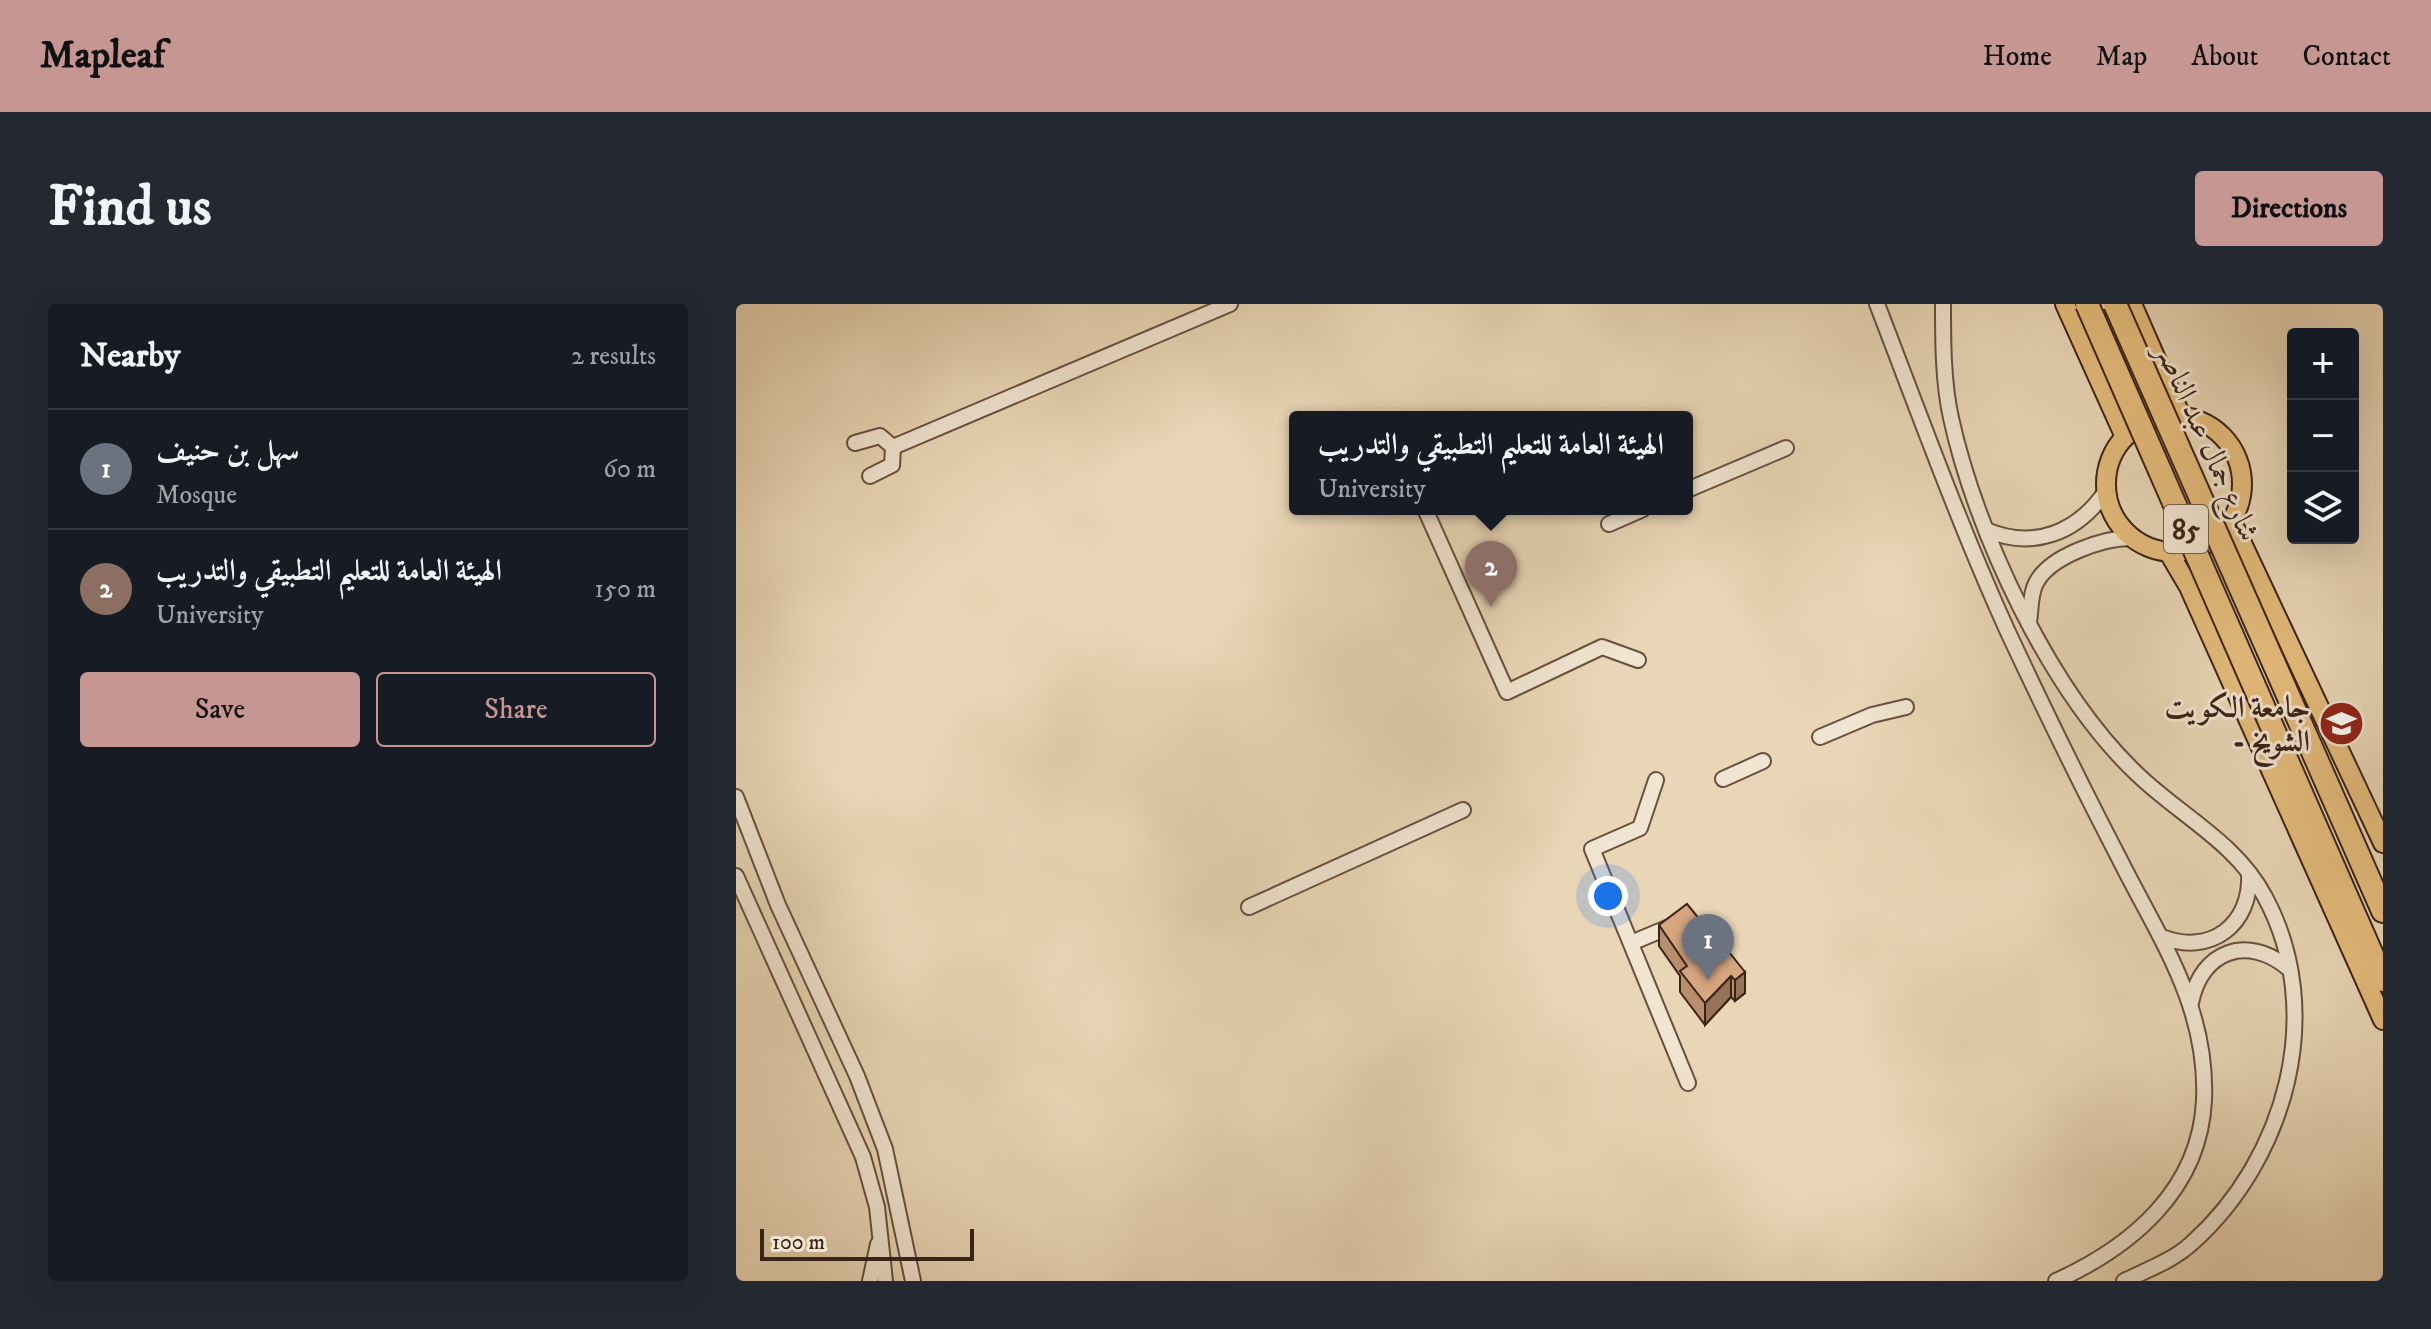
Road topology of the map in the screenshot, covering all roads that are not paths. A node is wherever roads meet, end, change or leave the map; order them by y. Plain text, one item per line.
1 (1230, 304) edge
2 (1877, 304) edge
3 (1943, 304) edge
4 (2065, 304) edge
5 (2087, 304) edge
6 (2115, 304) edge
7 (2132, 304) edge
8 (2181, 416) junction
9 (2125, 437) junction
10 (855, 443) dead end
11 (893, 447) junction
12 (1786, 448) dead end
13 (870, 476) dead end
14 (1693, 487) edge
15 (2106, 491) junction
16 (1428, 515) edge
17 (1629, 515) edge
18 (2232, 522) junction
19 (1609, 524) dead end
20 (1986, 530) junction
21 (2131, 538) junction
22 (2169, 553) junction
23 (2029, 622) junction
24 (1638, 660) dead end
25 (1906, 707) dead end
26 (1820, 737) dead end
27 (1763, 761) dead end
28 (1723, 779) dead end
29 (1656, 780) dead end
30 (736, 797) edge
31 (1463, 810) dead end
32 (2383, 843) edge
33 (2249, 873) junction
34 (736, 876) edge
35 (1249, 907) dead end
36 (2383, 911) edge
37 (1690, 919) edge
38 (2162, 937) junction
39 (1631, 943) junction
40 (2288, 968) junction
41 (2383, 980) edge
42 (2191, 1003) junction
43 (2383, 1020) edge
44 (1688, 1083) dead end
45 (867, 1100) junction
46 (842, 1110) junction
47 (885, 1149) junction
48 (863, 1157) junction
49 (881, 1232) junction
50 (870, 1281) edge
51 (885, 1281) edge
52 (913, 1281) edge
53 (2056, 1281) edge
54 (2124, 1281) edge

1 - 11 street
2 - 38 street
3 - 20 street
4 - 9 main road
5 - 41 highway, شارع جمال عبد الناصر / 85, bridge
6 - 36 highway, شارع جمال عبد الناصر / 85, bridge
7 - 8 main road
8 - 9 main road
8 - 18 main road
9 - 15 main road
10 - 11 street
11 - 13 street
12 - 14 street
15 - 20 street
15 - 21 main road
16 - 24 street
17 - 19 street
18 - 22 main road
18 - 32 main road
20 - 23 street
21 - 22 main road
21 - 23 street
22 - 43 main road
23 - 33 street
25 - 26 street
27 - 28 street
29 - 39 street
30 - 45 street
31 - 35 street
33 - 38 street
33 - 40 street
34 - 46 street
37 - 39 street
38 - 42 street
39 - 44 street
40 - 42 street
40 - 54 street
42 - 53 street
45 - 46 street
45 - 47 street
46 - 48 street
47 - 48 street
47 - 52 street
48 - 49 street
49 - 50 street
49 - 51 street

